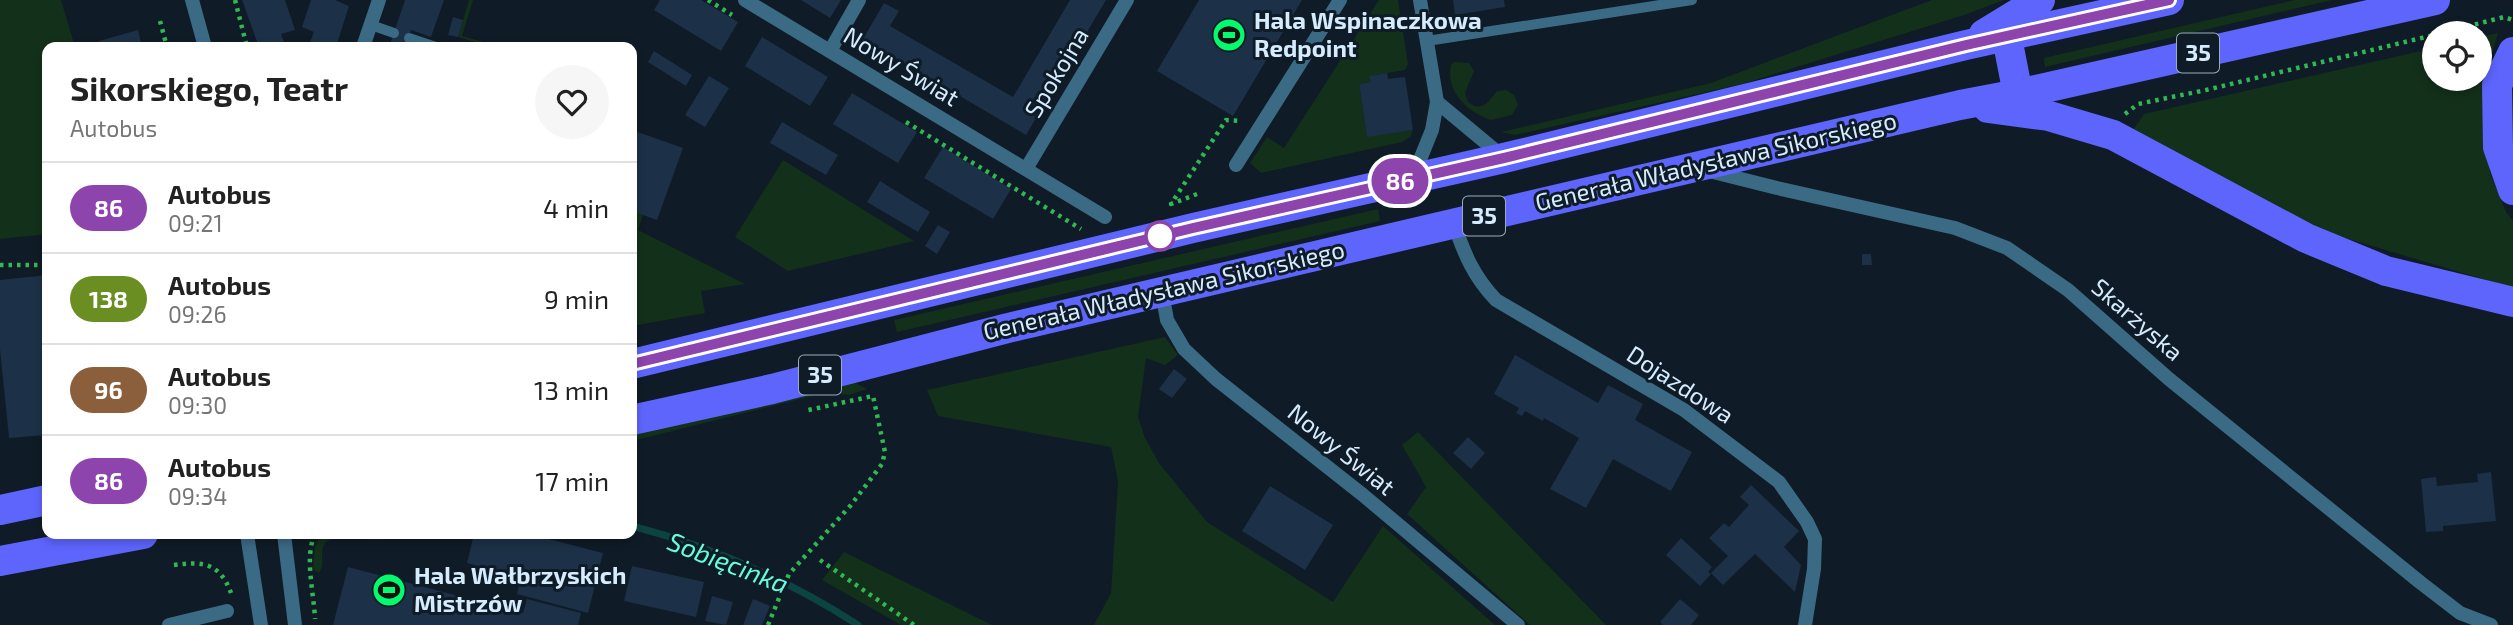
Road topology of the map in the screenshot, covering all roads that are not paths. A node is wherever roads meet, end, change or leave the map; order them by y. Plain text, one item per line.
1 (192, 0) edge
2 (379, 0) edge
3 (745, 0) edge
4 (859, 0) edge
5 (1127, 0) edge
6 (1340, 0) edge
7 (1420, 0) edge
8 (1692, 0) edge
9 (2040, 0) edge
10 (2169, 0) edge
11 (2435, 0) edge
12 (371, 25) junction
13 (394, 33) dead end
14 (409, 38) dead end
15 (2007, 38) junction
16 (1427, 41) junction
17 (204, 42) edge
18 (365, 42) edge
19 (421, 42) edge
20 (1966, 45) junction
21 (830, 51) junction
22 (2513, 52) edge
23 (2018, 94) junction
24 (1437, 102) junction
25 (1960, 105) junction
26 (1504, 158) junction
27 (1236, 165) dead end
28 (1694, 167) junction
29 (1026, 169) junction
30 (1412, 179) junction
31 (2513, 190) edge
32 (1105, 217) dead end
33 (1454, 223) junction
34 (1162, 292) junction
35 (2513, 302) edge
36 (637, 363) edge
37 (637, 419) edge
38 (42, 501) edge
39 (0, 510) edge
40 (117, 539) edge
41 (248, 539) edge
42 (285, 539) edge
43 (0, 561) edge
44 (230, 606) road end
45 (169, 625) edge
46 (261, 625) edge
47 (295, 625) edge
48 (1518, 625) edge
49 (1805, 625) edge
50 (2491, 625) edge

1 - 17 street
2 - 12 street
3 - 21 street, Nowy Świat
4 - 21 street
5 - 29 street, Spokojna
6 - 27 street
7 - 16 street
8 - 16 lane
9 - 20 main road
10 - 15 main road, 35
11 - 23 main road, Generała Władysława Sikorskiego / 35
12 - 13 lane
12 - 18 street
14 - 19 lane
15 - 20 main road, 35
15 - 23 main road
16 - 24 street
20 - 26 main road, 35
21 - 29 street, Nowy Świat
22 - 31 main road
23 - 25 main road, Generała Władysława Sikorskiego / 35
24 - 26 street
24 - 30 street
25 - 28 main road, Generała Władysława Sikorskiego / 35
25 - 35 main road
26 - 30 main road, 35
28 - 33 main road, Generała Władysława Sikorskiego / 35
28 - 50 street, Skarżyska
29 - 32 street, Nowy Świat
30 - 36 main road, 35
33 - 34 main road, Generała Władysława Sikorskiego / 35
33 - 49 street, Dojazdowa
34 - 37 main road, Generała Władysława Sikorskiego / 35
34 - 48 street, Nowy Świat
38 - 39 main road
40 - 43 main road
41 - 46 street
42 - 47 street
44 - 45 street

